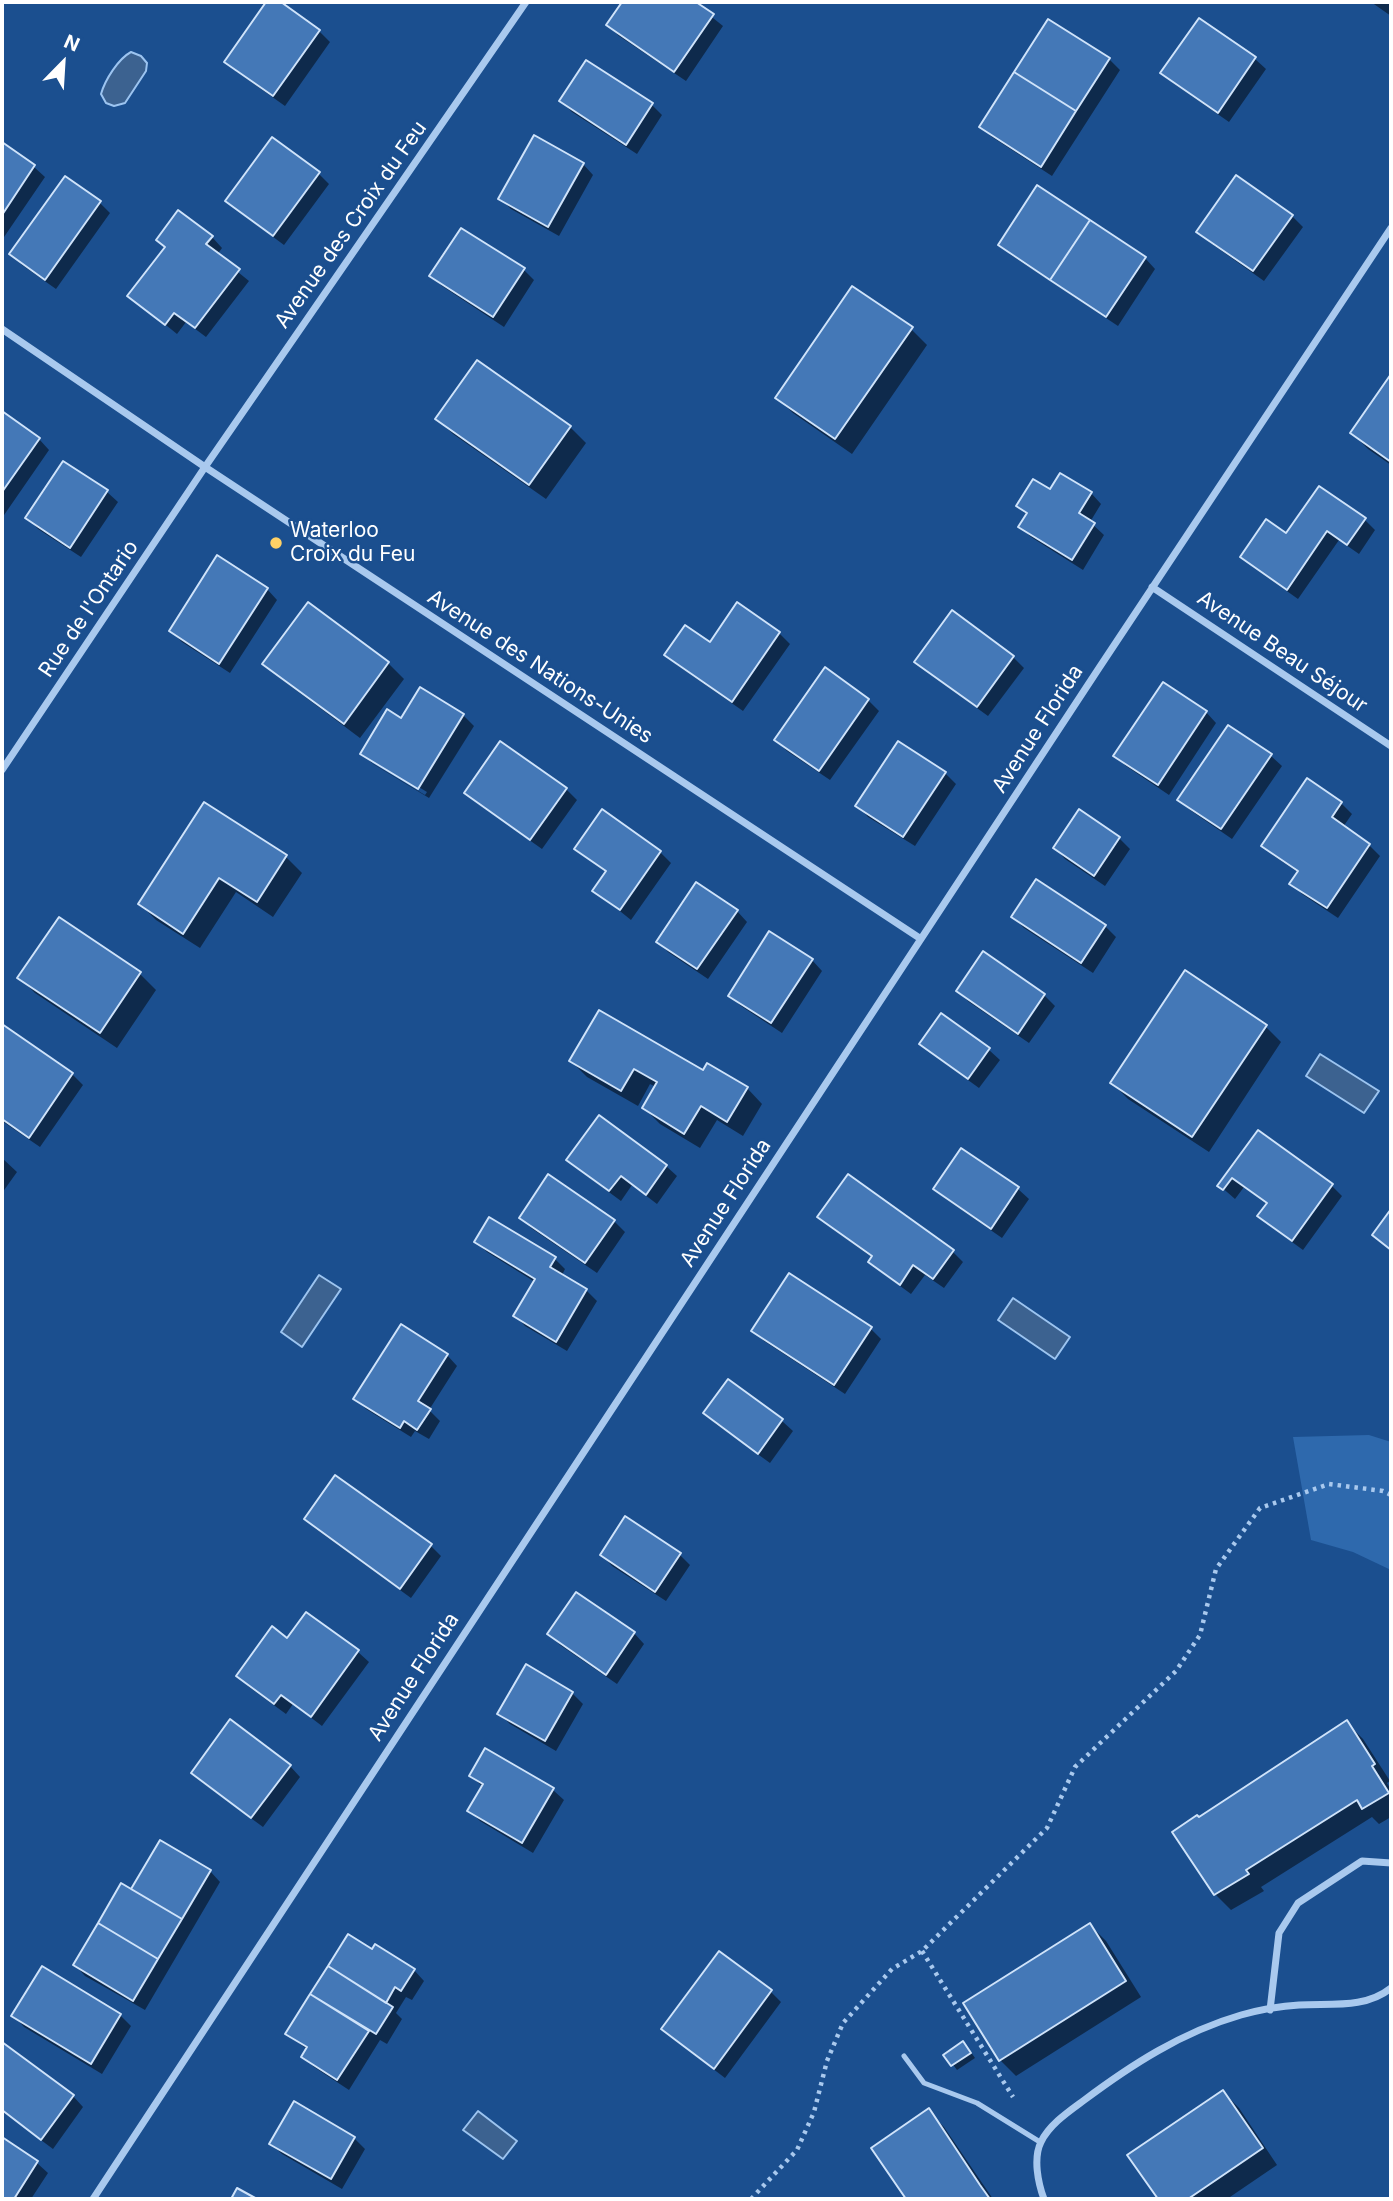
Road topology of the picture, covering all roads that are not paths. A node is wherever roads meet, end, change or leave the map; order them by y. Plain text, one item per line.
1 (526, 2) edge
2 (1391, 228) edge
3 (2, 329) edge
4 (205, 467) junction
5 (1152, 587) junction
6 (1391, 746) edge
7 (2, 770) edge
8 (921, 939) junction
9 (1391, 1863) edge
10 (1391, 1989) edge
11 (1270, 2010) junction
12 (904, 2056) dead end
13 (1040, 2142) junction
14 (93, 2199) edge
15 (1044, 2199) edge

1 - 4 street, Avenue des Croix du Feu
2 - 5 street, Avenue Florida
3 - 4 street, Avenue des Nations-Unies
4 - 7 street, Rue de l'Ontario
4 - 8 street, Avenue des Nations-Unies
5 - 6 street, Avenue Beau Séjour
5 - 8 street, Avenue Florida
8 - 14 street, Avenue Florida
9 - 11 street
10 - 11 street
11 - 13 street
12 - 13 lane
13 - 15 street

